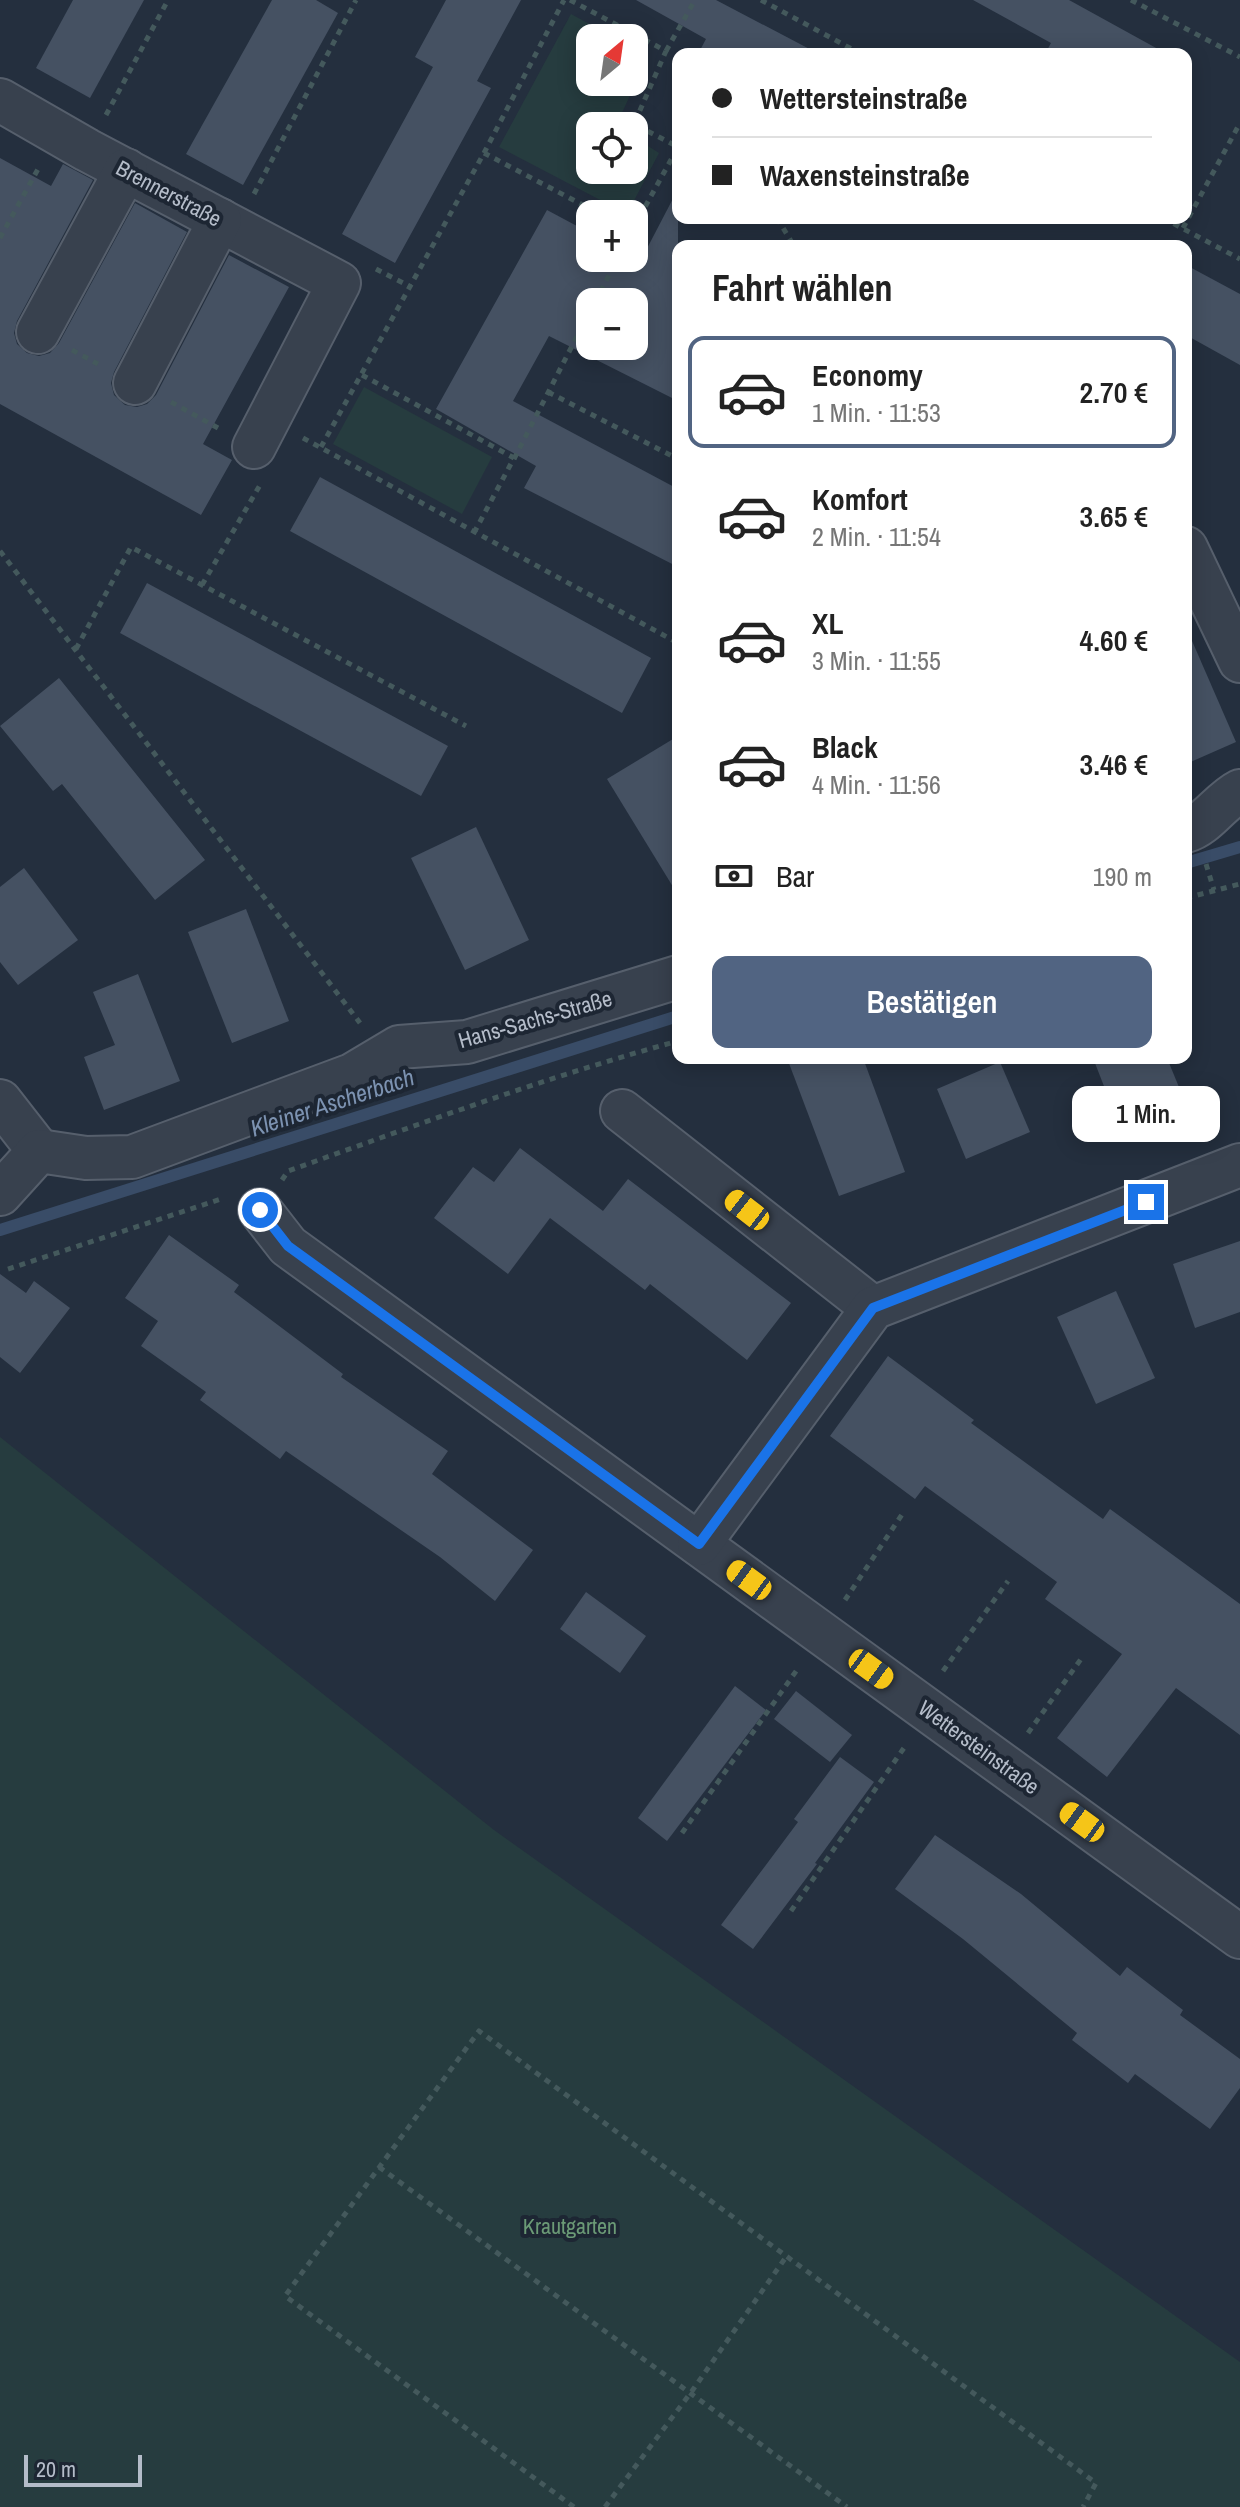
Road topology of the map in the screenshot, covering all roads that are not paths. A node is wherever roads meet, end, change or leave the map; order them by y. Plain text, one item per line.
1 (0, 100) edge
2 (126, 170) junction
3 (228, 224) junction
4 (38, 332) dead end
5 (135, 383) dead end
6 (271, 452) road end
7 (1192, 561) edge
8 (1240, 661) edge
9 (1240, 791) edge
10 (1192, 829) edge
11 (672, 979) edge
12 (0, 1101) edge
13 (622, 1111) dead end
14 (39, 1151) junction
15 (1240, 1165) edge
16 (0, 1194) edge
17 (242, 1204) road end
18 (873, 1308) junction
19 (699, 1544) junction
20 (1240, 1937) edge

1 - 2 street, Brennerstraße
2 - 3 street, Brennerstraße
2 - 4 street
3 - 5 street
3 - 6 street, Brennerstraße
7 - 8 street
9 - 10 street
11 - 14 street, Hans-Sachs-Straße
12 - 14 street
13 - 18 street
14 - 16 street
15 - 18 street
17 - 19 street, Wettersteinstraße
18 - 19 street
19 - 20 street, Wettersteinstraße

